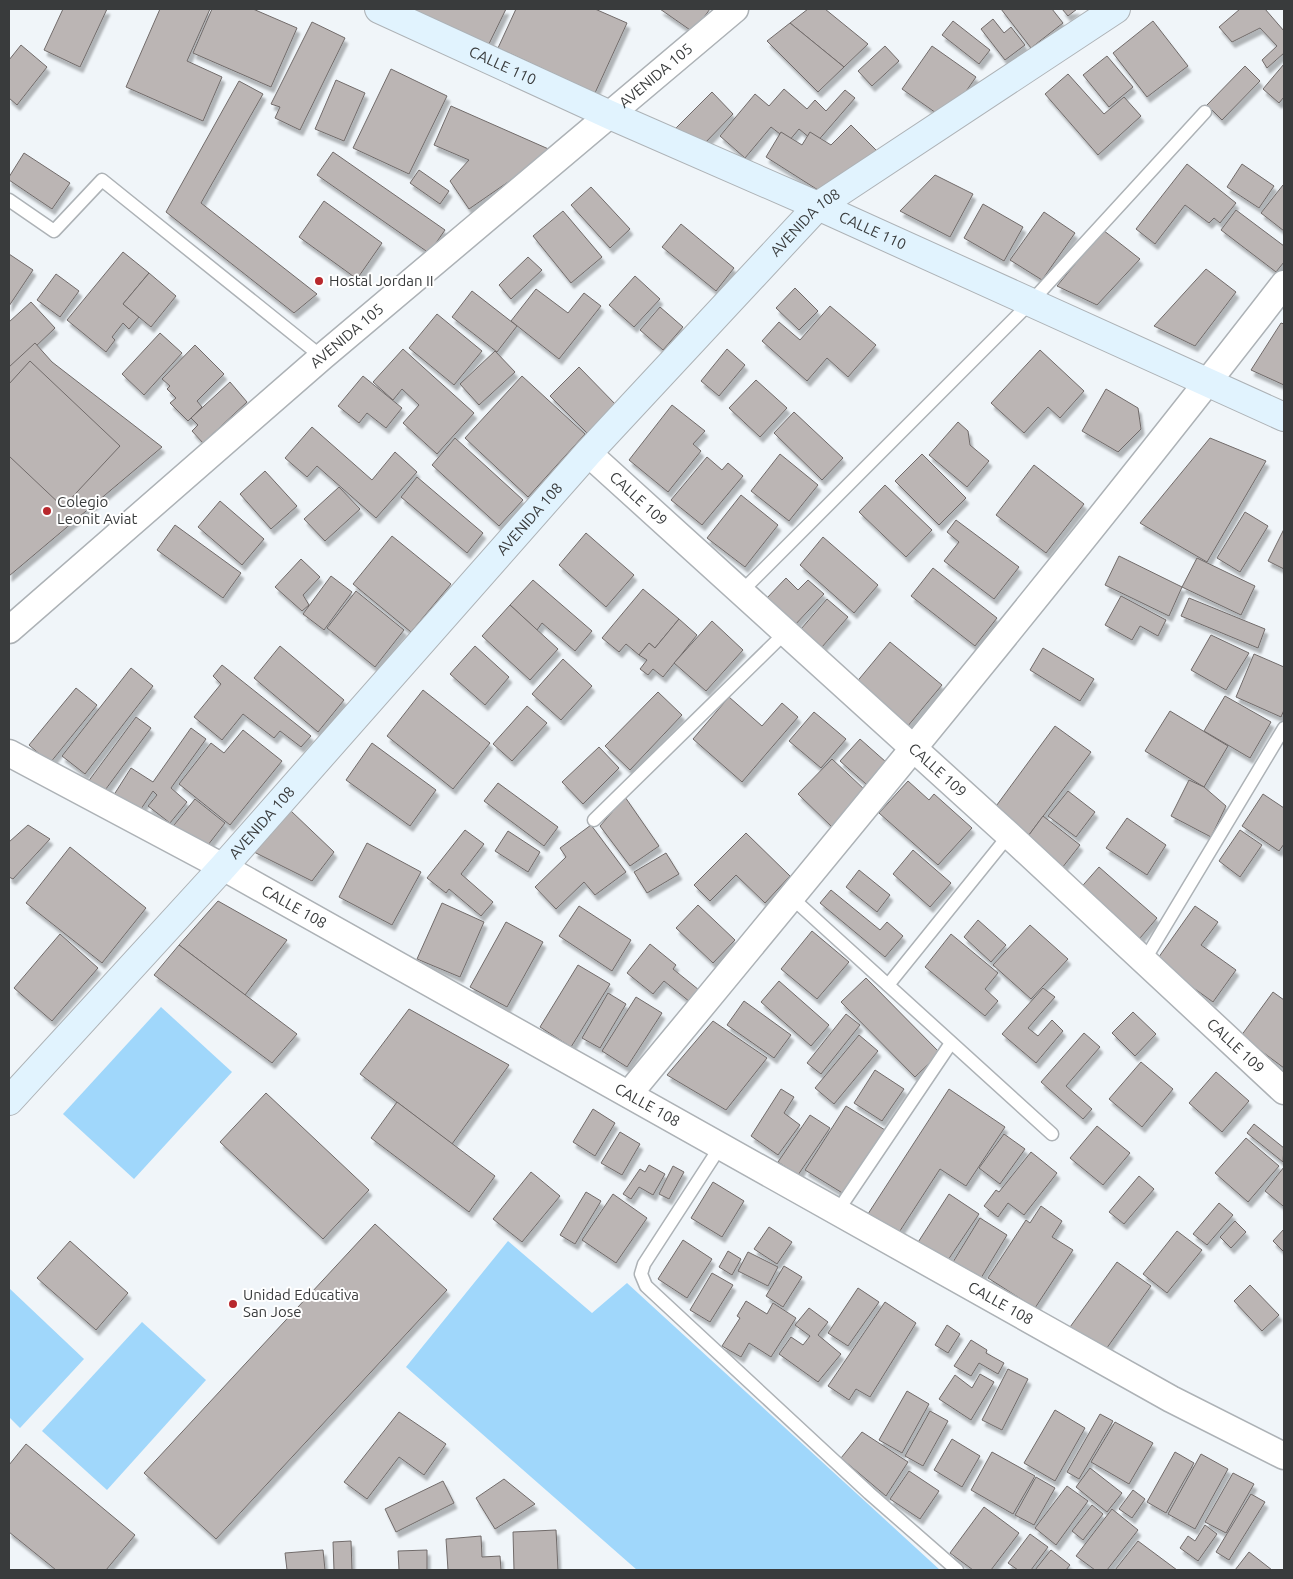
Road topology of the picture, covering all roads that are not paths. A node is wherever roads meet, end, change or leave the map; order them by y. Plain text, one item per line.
1 (379, 9) edge
2 (735, 9) edge
3 (1116, 9) edge
4 (1205, 112) dead end
5 (610, 115) junction
6 (9, 200) edge
7 (818, 206) junction
8 (1284, 284) edge
9 (1030, 303) junction
10 (322, 357) junction
11 (1207, 383) junction
12 (1284, 417) edge
13 (588, 454) junction
14 (742, 591) junction
15 (9, 630) edge
16 (786, 632) junction
17 (1284, 728) edge
18 (914, 748) junction
19 (9, 754) edge
20 (594, 820) dead end
21 (1009, 835) junction
22 (223, 867) junction
23 (790, 898) junction
24 (1144, 961) junction
25 (888, 985) junction
26 (951, 1043) junction
27 (1284, 1091) edge
28 (629, 1094) junction
29 (9, 1101) edge
30 (1052, 1134) dead end
31 (720, 1147) junction
32 (837, 1212) junction
33 (1284, 1456) edge
34 (957, 1570) edge

1 - 5 street, CALLE 110
2 - 5 street, AVENIDA 105
3 - 7 street, AVENIDA 108
4 - 9 lane
5 - 7 street, CALLE 110
5 - 10 street, AVENIDA 105
6 - 10 lane
7 - 9 street, CALLE 110
7 - 13 street, AVENIDA 108
8 - 11 street
9 - 11 street, CALLE 110
9 - 14 lane
10 - 15 street, AVENIDA 105
11 - 12 street, CALLE 110
11 - 18 street
13 - 14 street, CALLE 109
13 - 22 street, AVENIDA 108
14 - 16 street, CALLE 109
16 - 18 street, CALLE 109
16 - 20 lane
17 - 24 lane
18 - 21 street, CALLE 109
18 - 23 street
19 - 22 street, CALLE 108
21 - 24 street, CALLE 109
21 - 25 lane
22 - 28 street, CALLE 108
22 - 29 street, AVENIDA 108
23 - 25 lane
23 - 28 street
24 - 27 street, CALLE 109
25 - 26 lane
26 - 30 lane
26 - 32 lane
28 - 31 street, CALLE 108
31 - 32 street, CALLE 108
31 - 34 lane
32 - 33 street, CALLE 108

